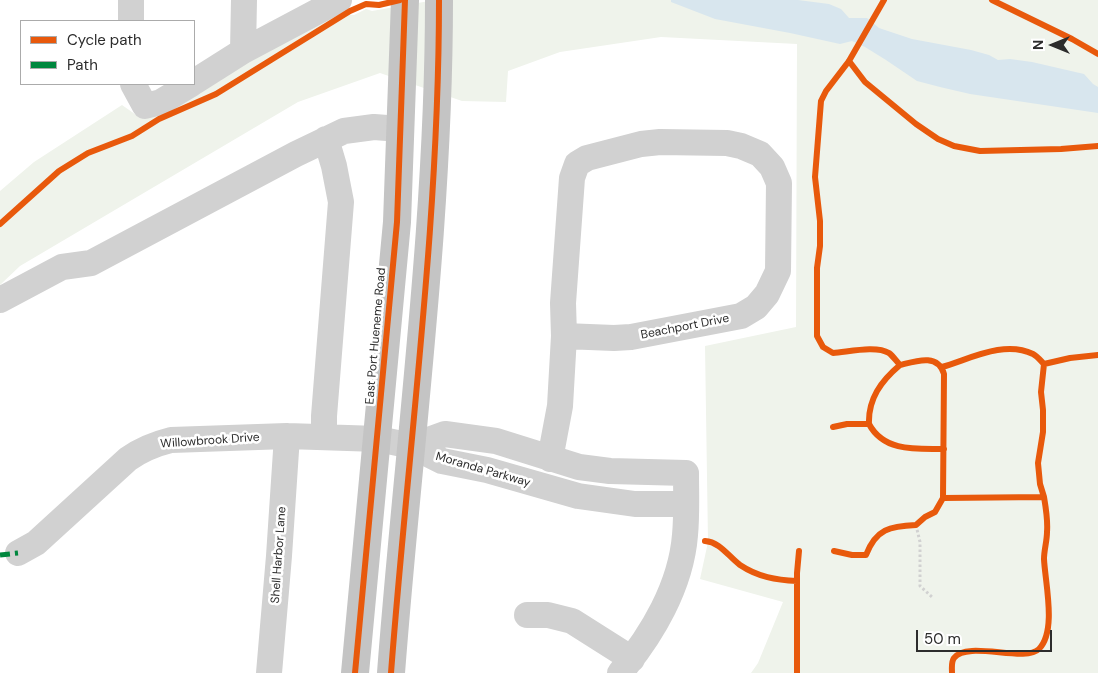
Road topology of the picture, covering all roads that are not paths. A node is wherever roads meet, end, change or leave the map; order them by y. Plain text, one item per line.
1 (132, 0) edge
2 (244, 0) edge
3 (339, 0) edge
4 (405, 0) edge
5 (439, 0) edge
6 (132, 20) edge
7 (244, 51) junction
8 (195, 81) edge
9 (134, 85) edge
10 (189, 85) edge
11 (400, 128) junction
12 (326, 139) junction
13 (0, 300) edge
14 (564, 336) junction
15 (287, 436) junction
16 (324, 438) junction
17 (378, 439) junction
18 (412, 446) junction
19 (550, 459) junction
20 (686, 504) junction
21 (18, 553) dead end
22 (527, 615) dead end
23 (626, 666) edge
24 (269, 673) edge
25 (355, 673) edge
26 (391, 673) edge

1 - 6 street
2 - 7 street
3 - 7 street
4 - 11 main road, East Port Hueneme Road
5 - 18 main road
7 - 8 street
9 - 10 street
11 - 12 street
11 - 17 main road, East Port Hueneme Road
12 - 13 street
12 - 16 street
14 - 14 street, Beachport Drive
14 - 19 street, Beachport Drive
15 - 16 street, Willowbrook Drive
15 - 21 street, Willowbrook Drive
15 - 24 street, Shell Harbor Lane
16 - 17 street, Willowbrook Drive
17 - 18 street, Willowbrook Drive
17 - 25 main road, East Port Hueneme Road
18 - 19 street, Moranda Parkway
18 - 20 street, Moranda Parkway
18 - 26 main road
19 - 20 street, Moranda Parkway
20 - 23 street
22 - 23 street

